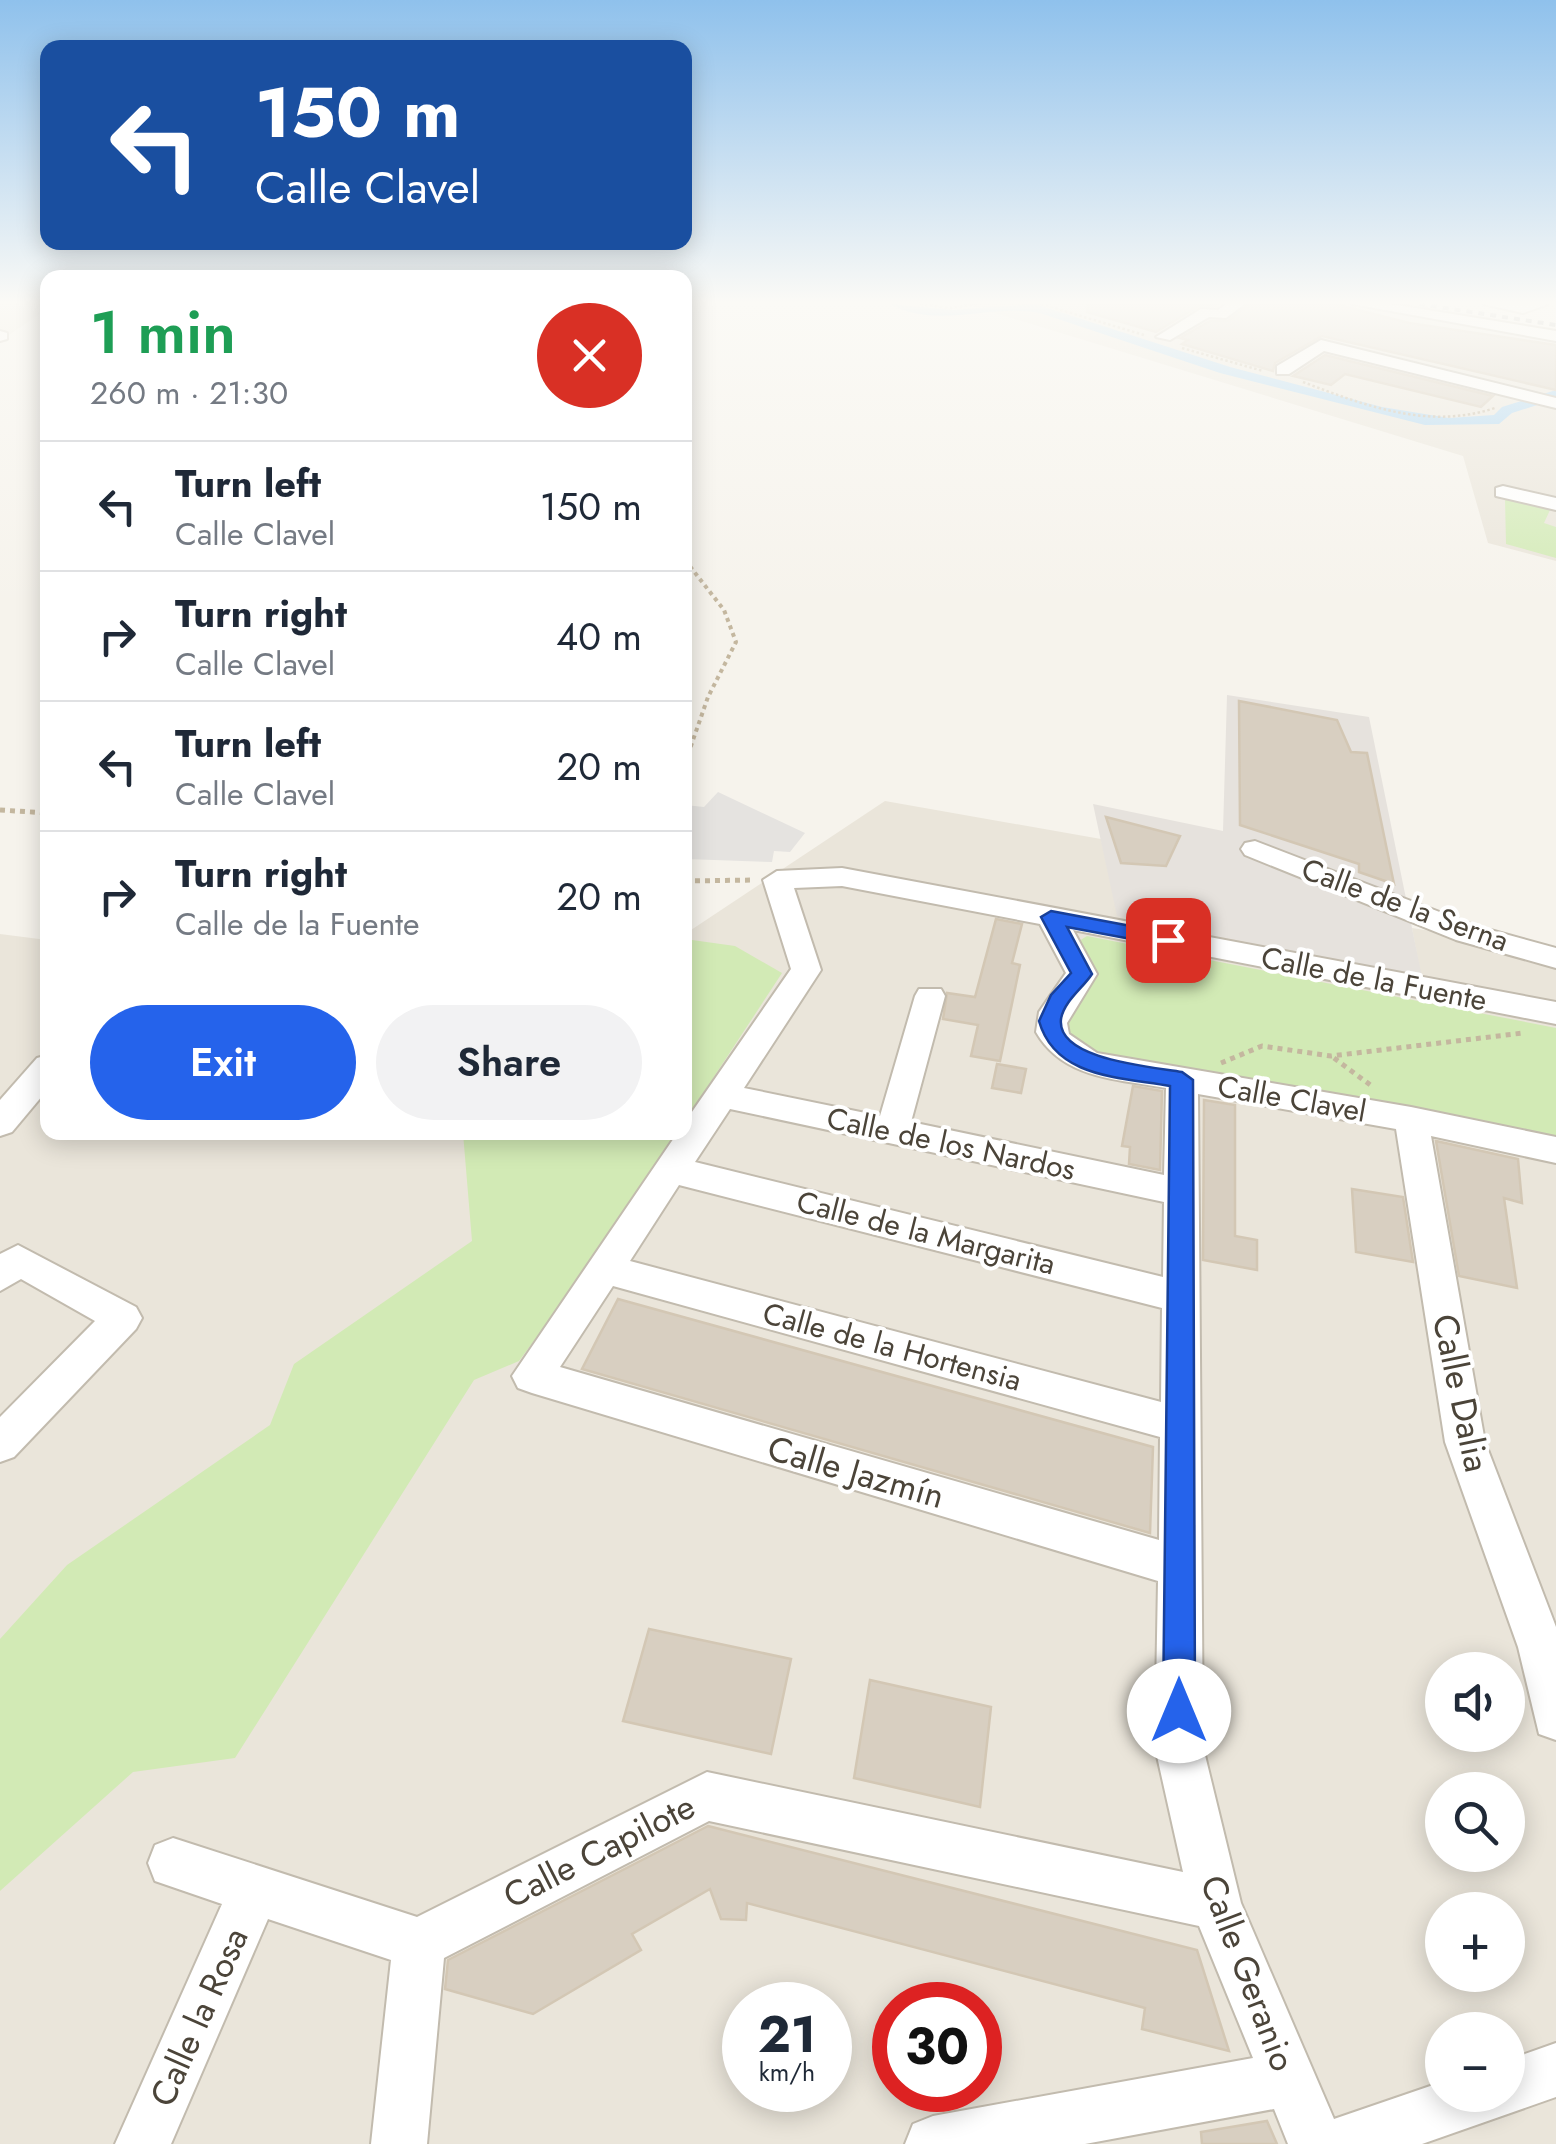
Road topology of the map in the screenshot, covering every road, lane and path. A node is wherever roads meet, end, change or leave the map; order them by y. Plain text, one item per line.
1 (1502, 492) dead end
2 (1556, 504) edge
3 (692, 569) edge
4 (692, 743) edge
5 (0, 810) edge
6 (40, 812) edge
7 (1255, 850) dead end
8 (778, 880) junction
9 (692, 881) edge
10 (1051, 917) junction
11 (1556, 958) edge
12 (930, 996) dead end
13 (1547, 1022) edge
14 (40, 1076) edge
15 (1192, 1082) junction
16 (722, 1095) junction
17 (1411, 1119) junction
18 (0, 1123) edge
19 (892, 1131) junction
20 (692, 1139) edge
21 (691, 1140) edge
22 (1556, 1150) edge
23 (671, 1170) junction
24 (1181, 1192) junction
25 (9, 1268) edge
26 (604, 1269) junction
27 (1181, 1296) junction
28 (1180, 1425) junction
29 (0, 1444) edge
30 (1180, 1567) junction
31 (1556, 1717) edge
32 (173, 1863) dead end
33 (254, 1889) junction
34 (1216, 1904) junction
35 (419, 1943) junction
36 (1556, 2070) edge
37 (1288, 2079) junction
38 (1525, 2081) edge
39 (1435, 2112) edge
40 (144, 2144) edge
41 (399, 2144) edge
42 (933, 2144) edge
43 (1316, 2144) edge
44 (1342, 2144) edge

1 - 2 street
3 - 4 path
5 - 6 path
7 - 11 street, Calle de la Serna
8 - 9 path
8 - 10 street, Calle de la Fuente
8 - 16 street
10 - 13 street, Calle de la Fuente
10 - 15 street, Calle Clavel
12 - 19 street
13 - 15 path
14 - 18 street
15 - 17 street, Calle Clavel
15 - 24 street, Calle Geranio
16 - 19 street, Calle de los Nardos
16 - 20 street
17 - 22 street, Calle Clavel
17 - 31 street, Calle Dalia
19 - 24 street, Calle de los Nardos
21 - 23 street
23 - 26 street
23 - 27 street, Calle de la Margarita
24 - 27 street, Calle Geranio
25 - 29 street
26 - 28 street, Calle de la Hortensia
26 - 30 street, Calle Jazmín
27 - 28 street, Calle Geranio
28 - 30 street, Calle Geranio
30 - 34 street, Calle Geranio
32 - 33 street
33 - 35 street
33 - 40 street, Calle la Rosa
34 - 35 street, Calle Capilote
34 - 37 street, Calle Geranio
35 - 41 street
36 - 38 street
37 - 42 street
37 - 43 street, Calle Geranio
39 - 44 street

